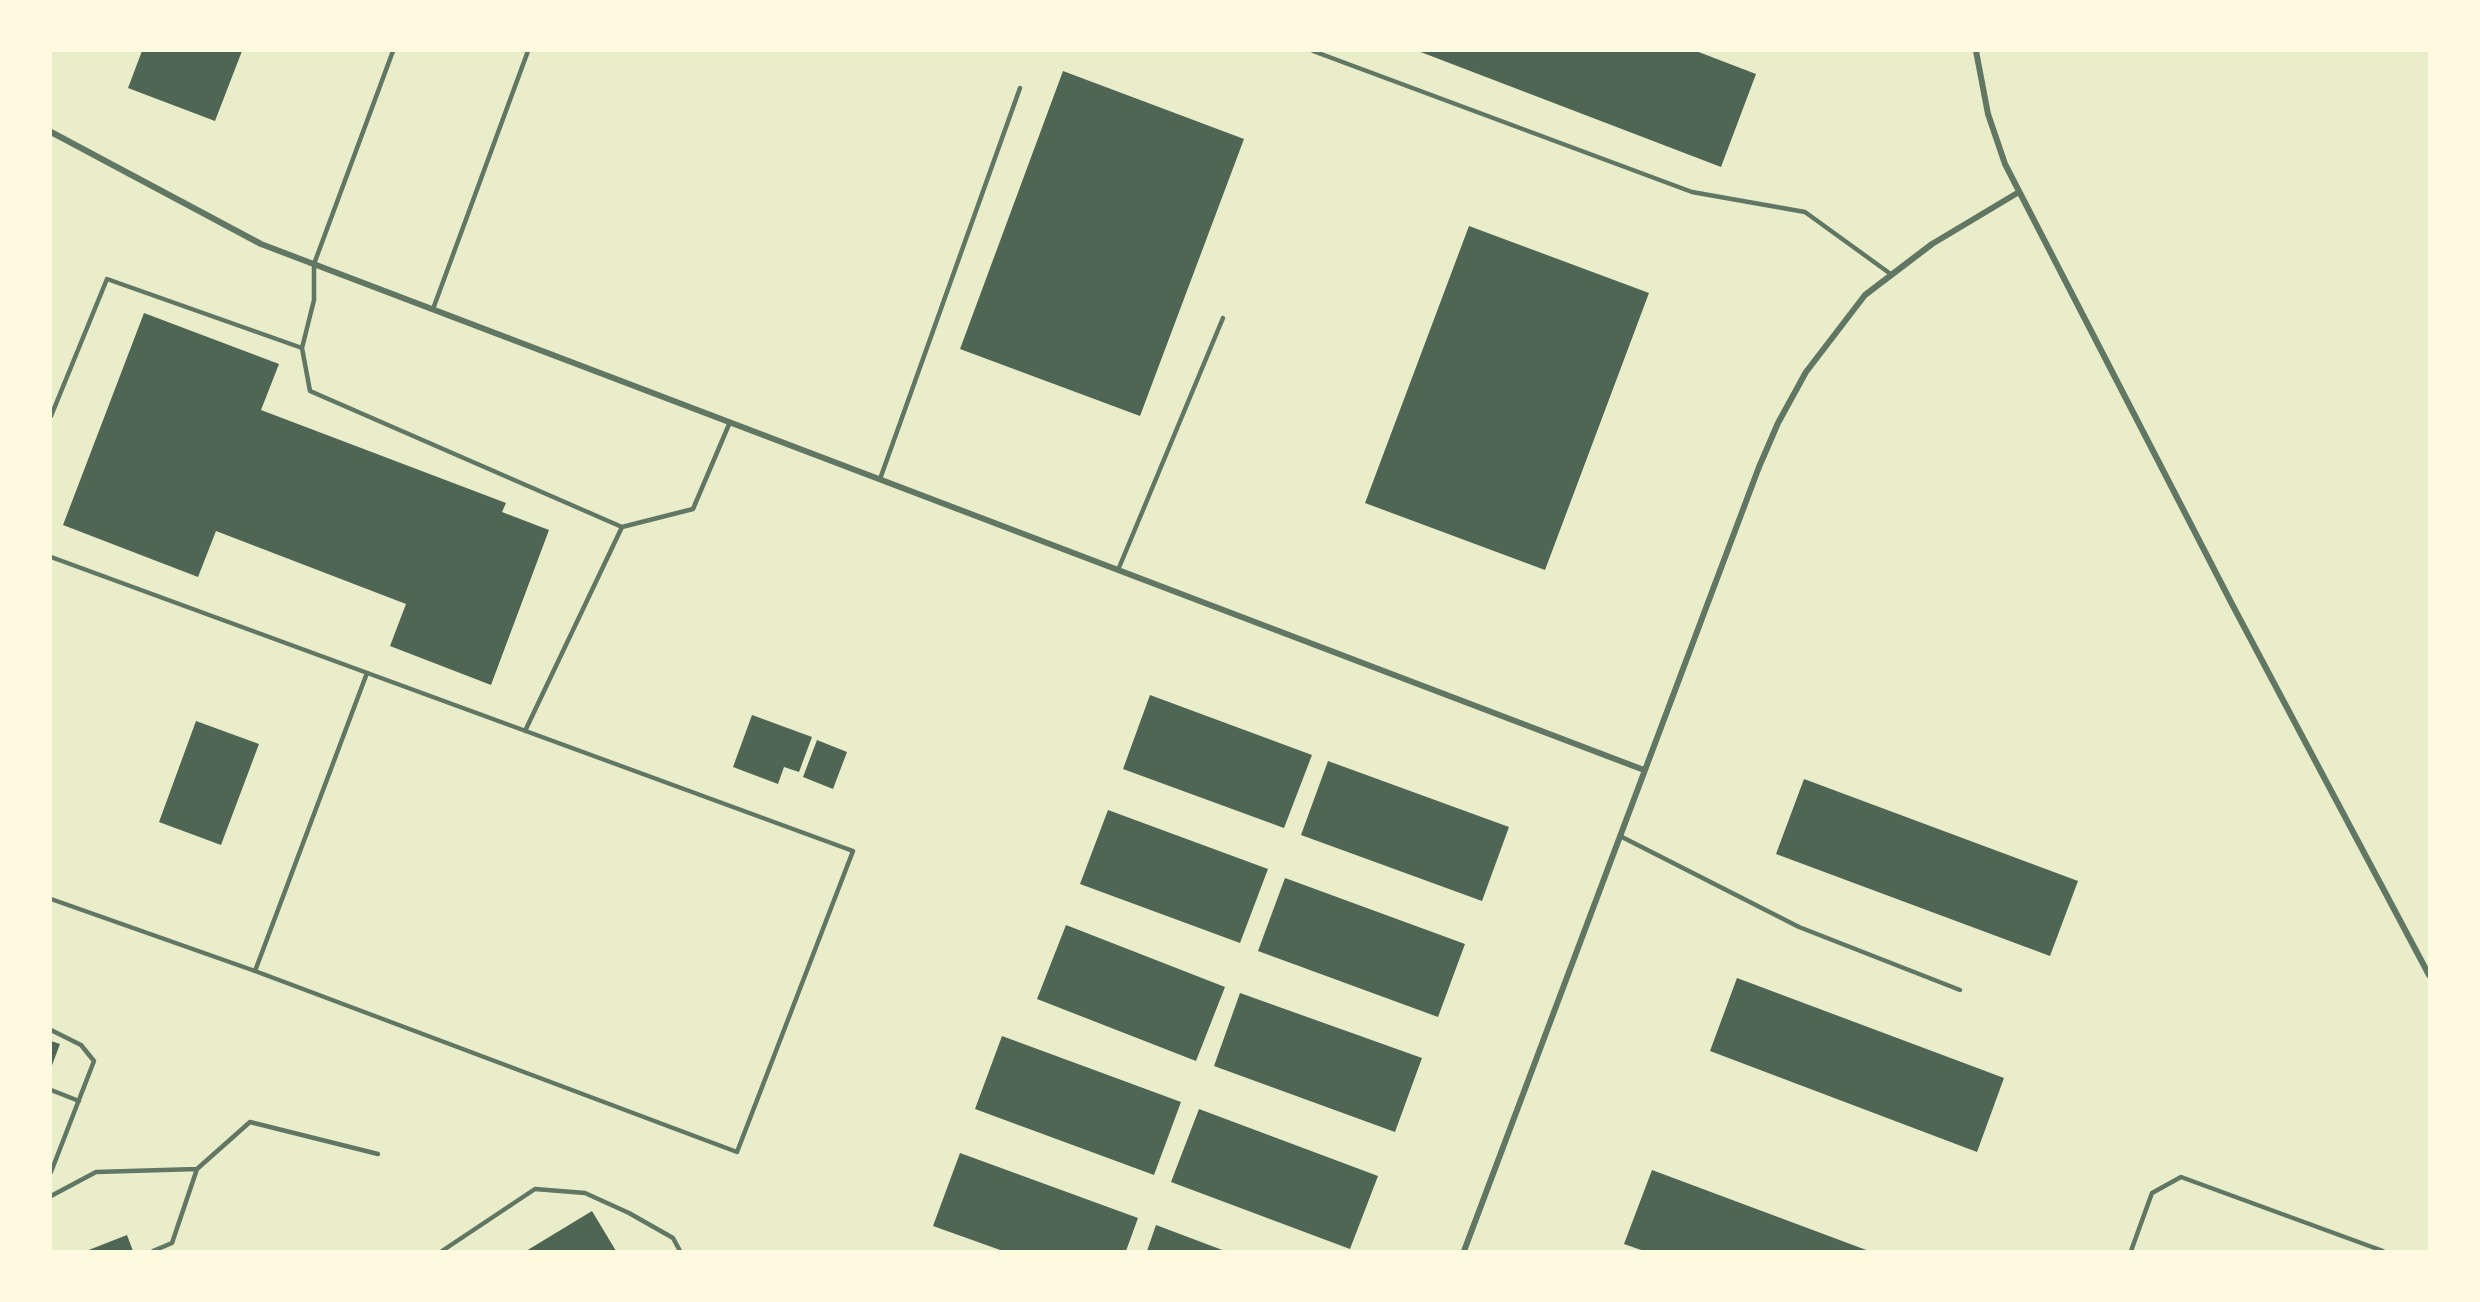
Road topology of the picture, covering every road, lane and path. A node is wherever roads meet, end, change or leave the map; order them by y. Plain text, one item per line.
1 (393, 51) edge
2 (528, 51) edge
3 (1313, 51) edge
4 (1976, 51) edge
5 (1020, 88) dead end
6 (51, 132) edge
7 (2019, 192) junction
8 (314, 264) junction
9 (1892, 275) junction
10 (433, 309) junction
11 (1223, 318) dead end
12 (302, 348) junction
13 (51, 416) edge
14 (730, 422) junction
15 (880, 479) junction
16 (622, 527) junction
17 (51, 557) edge
18 (1118, 570) junction
19 (367, 673) junction
20 (525, 731) junction
21 (1644, 770) junction
22 (1620, 836) junction
23 (51, 899) edge
24 (255, 971) junction
25 (2429, 975) edge
26 (1960, 990) dead end
27 (51, 1030) edge
28 (51, 1090) edge
29 (79, 1101) junction
30 (378, 1154) dead end
31 (197, 1169) junction
32 (51, 1172) edge
33 (51, 1196) edge
34 (153, 1251) edge
35 (442, 1251) edge
36 (680, 1251) edge
37 (1464, 1251) edge
38 (2131, 1251) edge
39 (2384, 1251) edge

1 - 8 lane
2 - 10 lane
3 - 9 lane
4 - 7 street
5 - 15 lane
6 - 8 street
7 - 9 street
7 - 25 street
8 - 10 street
8 - 12 lane
9 - 21 street
10 - 14 street
11 - 18 lane
12 - 13 lane
12 - 16 lane
14 - 15 street
14 - 16 lane
15 - 18 street
16 - 20 lane
17 - 19 lane
18 - 21 street
19 - 20 lane
19 - 24 lane
20 - 24 lane
21 - 22 street
22 - 26 lane
22 - 37 street
23 - 24 lane
27 - 29 lane
28 - 29 lane
29 - 32 lane
30 - 31 lane
31 - 33 lane
31 - 34 lane
35 - 36 lane
38 - 39 lane

